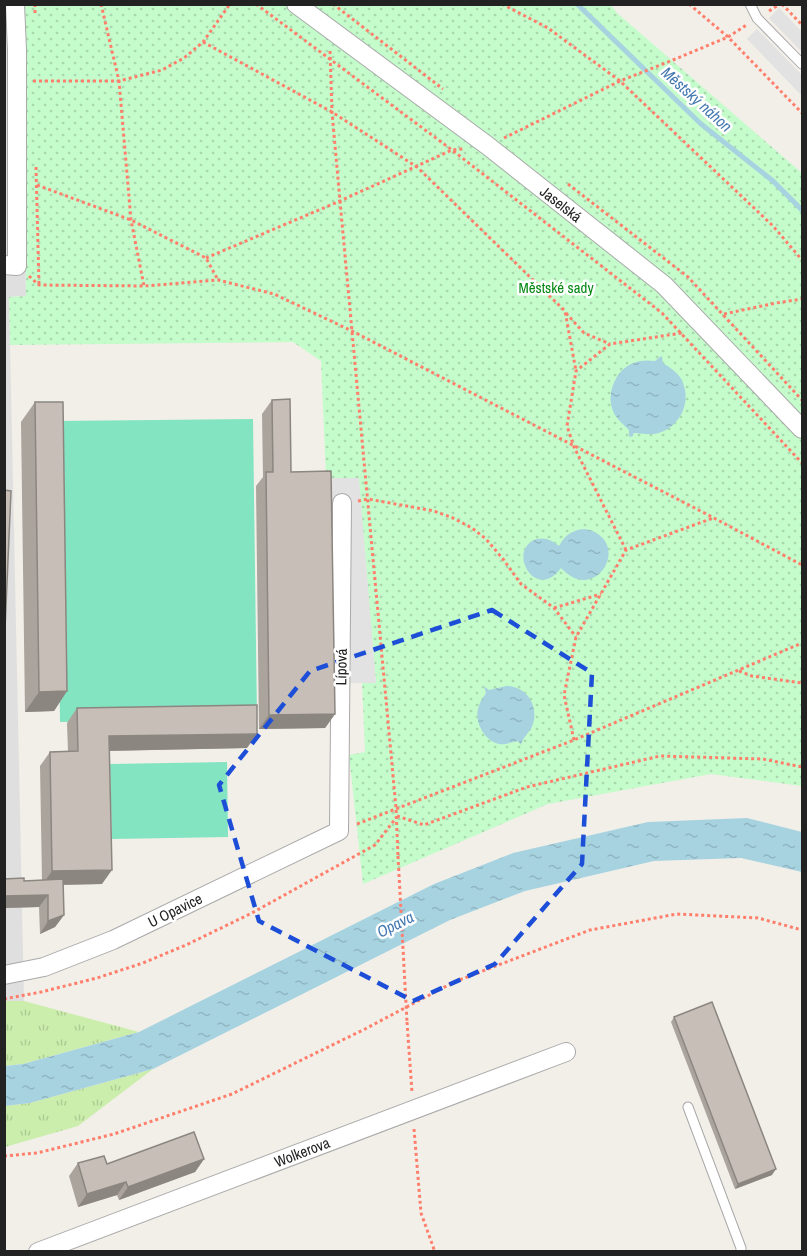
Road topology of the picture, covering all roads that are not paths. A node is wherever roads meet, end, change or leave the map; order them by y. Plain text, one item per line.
1 (15, 4) edge
2 (296, 4) edge
3 (750, 4) edge
4 (802, 64) edge
5 (10, 179) edge
6 (11, 266) edge
7 (802, 429) edge
8 (342, 503) road end
9 (339, 831) joint
10 (4, 975) edge
11 (566, 1052) dead end
12 (688, 1107) dead end
13 (38, 1251) edge
14 (741, 1251) edge

1 - 5 street
2 - 7 street, Jaselská
3 - 4 lane
5 - 6 street
8 - 9 street, Lípová
9 - 10 street, U Opavice
11 - 13 street, Wolkerova
12 - 14 lane

